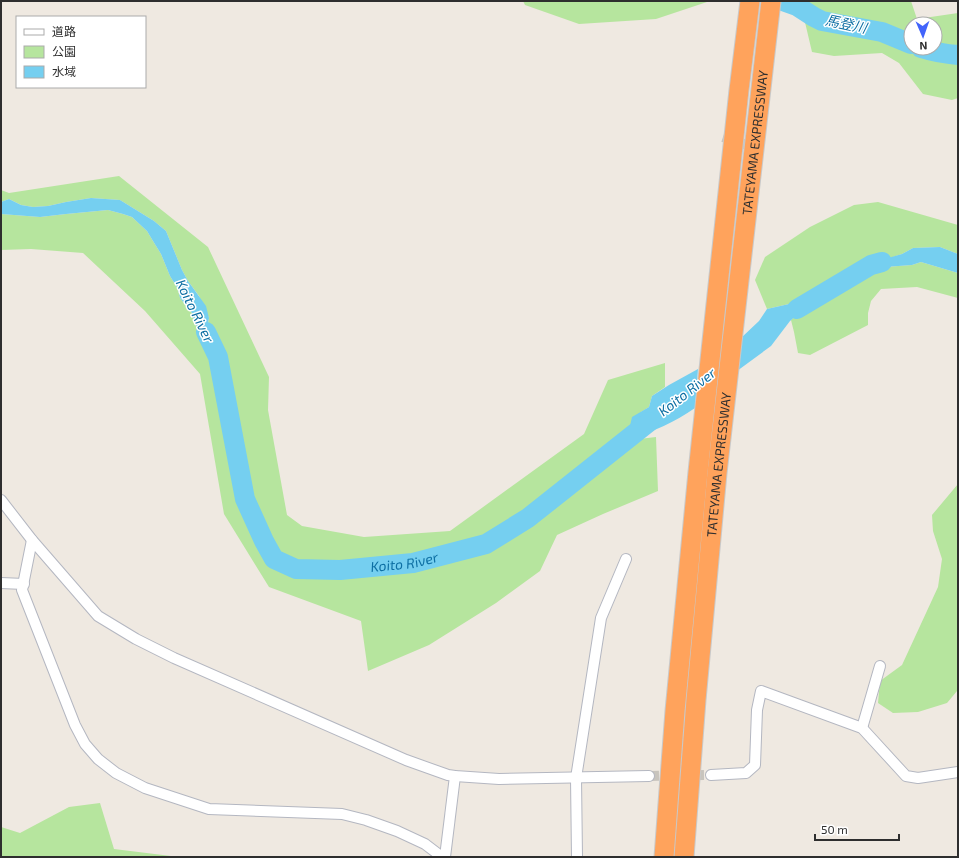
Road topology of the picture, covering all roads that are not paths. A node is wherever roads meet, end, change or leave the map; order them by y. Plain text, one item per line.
1 (750, 1) edge
2 (771, 1) edge
3 (1, 500) edge
4 (32, 540) junction
5 (626, 559) dead end
6 (1, 584) edge
7 (24, 584) junction
8 (880, 666) dead end
9 (862, 728) junction
10 (958, 772) edge
11 (711, 775) tunnel mouth
12 (454, 776) junction
13 (650, 776) tunnel mouth
14 (576, 778) junction
15 (442, 857) edge
16 (446, 857) edge
17 (577, 857) edge
18 (664, 857) edge
19 (684, 857) edge

1 - 18 highway, TATEYAMA EXPRESSWAY
2 - 19 highway, TATEYAMA EXPRESSWAY
3 - 4 street
4 - 7 street
4 - 12 street
5 - 14 street
6 - 7 street
7 - 15 street
8 - 9 street
9 - 10 street
9 - 11 street
12 - 14 street
12 - 16 street
13 - 14 street
14 - 17 street

